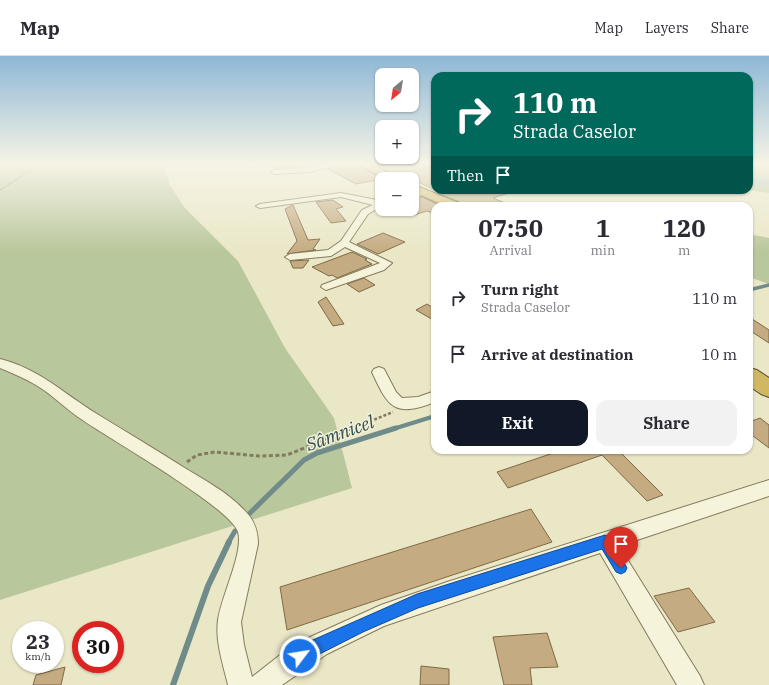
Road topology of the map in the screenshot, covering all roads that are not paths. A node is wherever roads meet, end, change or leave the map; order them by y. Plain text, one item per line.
1 (419, 193) edge
2 (375, 202) edge
3 (444, 202) edge
4 (260, 206) dead end
5 (375, 206) edge
6 (344, 243) junction
7 (290, 257) dead end
8 (326, 287) dead end
9 (0, 363) edge
10 (379, 372) dead end
11 (753, 378) edge
12 (769, 389) edge
13 (431, 398) edge
14 (769, 488) edge
15 (605, 542) junction
16 (241, 685) edge
17 (261, 685) edge
18 (691, 685) edge

1 - 3 highway
2 - 4 street
5 - 6 street
6 - 7 street
6 - 8 street
9 - 16 street
10 - 13 street
11 - 12 highway
14 - 15 street
15 - 17 street
15 - 18 street

